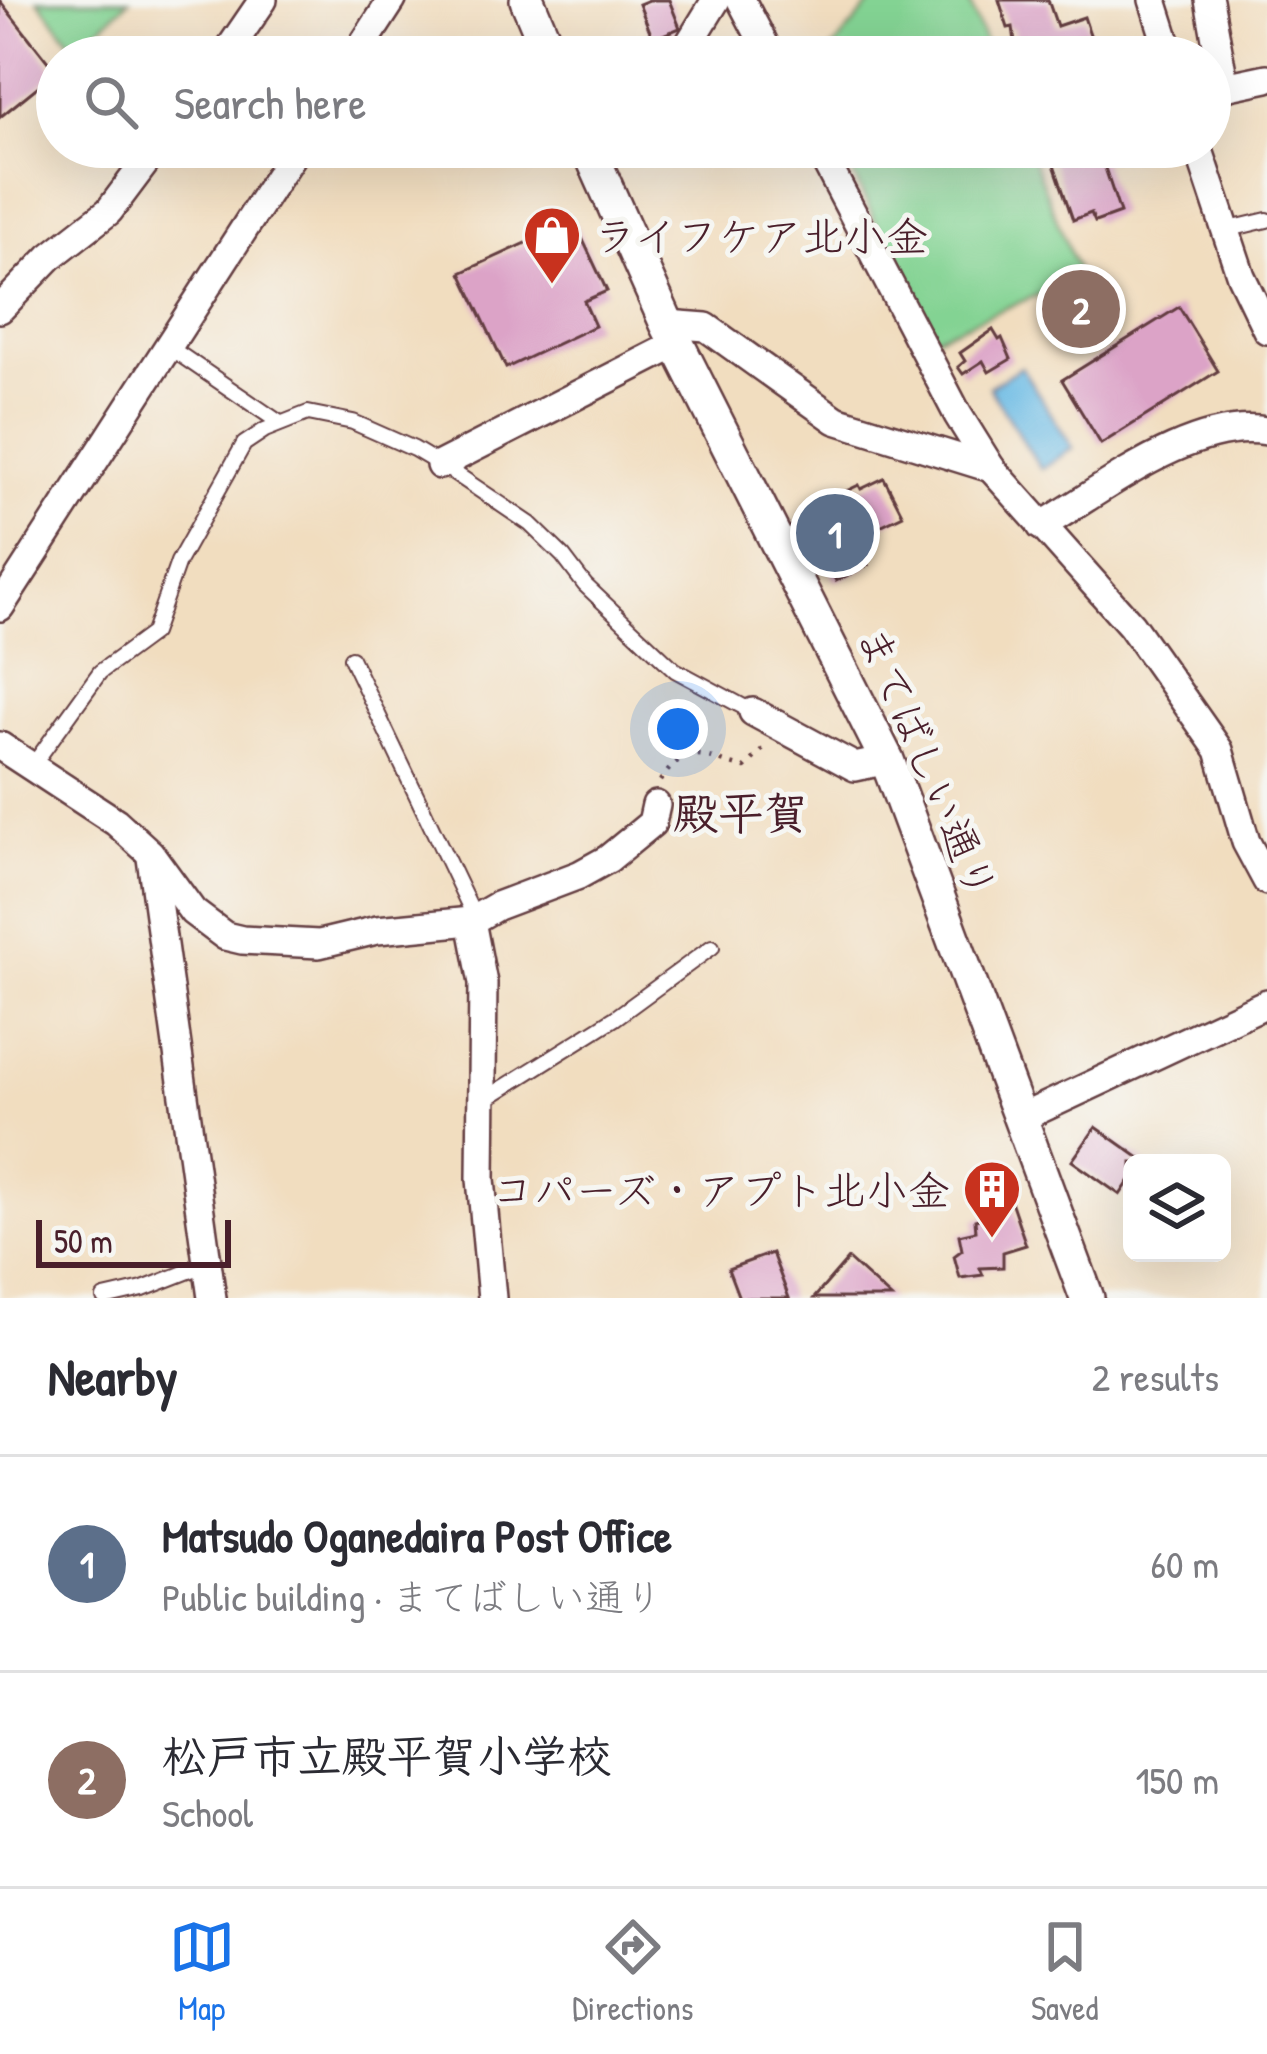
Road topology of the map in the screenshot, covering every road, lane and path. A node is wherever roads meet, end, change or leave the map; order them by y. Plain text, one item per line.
1 (263, 0) edge
2 (392, 0) edge
3 (527, 0) edge
4 (716, 0) edge
5 (740, 0) edge
6 (1153, 0) edge
7 (1209, 0) edge
8 (238, 36) edge
9 (369, 36) edge
10 (542, 36) edge
11 (694, 36) edge
12 (760, 36) edge
13 (1164, 36) edge
14 (1212, 36) edge
15 (1267, 78) edge
16 (1231, 86) edge
17 (141, 168) edge
18 (284, 168) edge
19 (597, 168) edge
20 (829, 168) edge
21 (1205, 168) edge
22 (1267, 220) edge
23 (1225, 230) junction
24 (1, 307) edge
25 (1267, 330) edge
26 (672, 334) junction
27 (169, 347) junction
28 (280, 423) junction
29 (1267, 431) edge
30 (440, 465) junction
31 (991, 467) junction
32 (1041, 526) junction
33 (0, 607) edge
34 (351, 658) dead end
35 (753, 712) junction
36 (0, 746) edge
37 (887, 760) junction
38 (33, 766) junction
39 (656, 805) joint
40 (150, 854) junction
41 (1267, 881) edge
42 (473, 920) junction
43 (712, 947) dead end
44 (1267, 1003) edge
45 (484, 1100) junction
46 (1021, 1118) junction
47 (208, 1264) junction
48 (104, 1298) edge
49 (212, 1298) edge
50 (492, 1298) edge
51 (1087, 1298) edge

1 - 8 street
2 - 9 street
3 - 10 street
4 - 11 street
5 - 12 street
6 - 13 street
7 - 14 street
15 - 16 street
17 - 24 street
18 - 27 street
19 - 26 street, まてばしい通り
20 - 31 street
21 - 23 street
22 - 23 lane
23 - 25 street
26 - 30 street
26 - 31 street
26 - 37 street, まてばしい通り
27 - 28 lane
27 - 33 street
28 - 30 lane
28 - 38 lane
29 - 32 street
30 - 35 lane
31 - 32 street
32 - 41 street
34 - 42 lane
35 - 37 street
35 - 39 path
36 - 38 street
37 - 46 street, まてばしい通り
38 - 40 street
39 - 42 street
40 - 42 street
40 - 47 street
42 - 45 street
43 - 45 lane
44 - 46 street
45 - 50 street
46 - 51 street, まてばしい通り
47 - 48 lane
47 - 49 street

